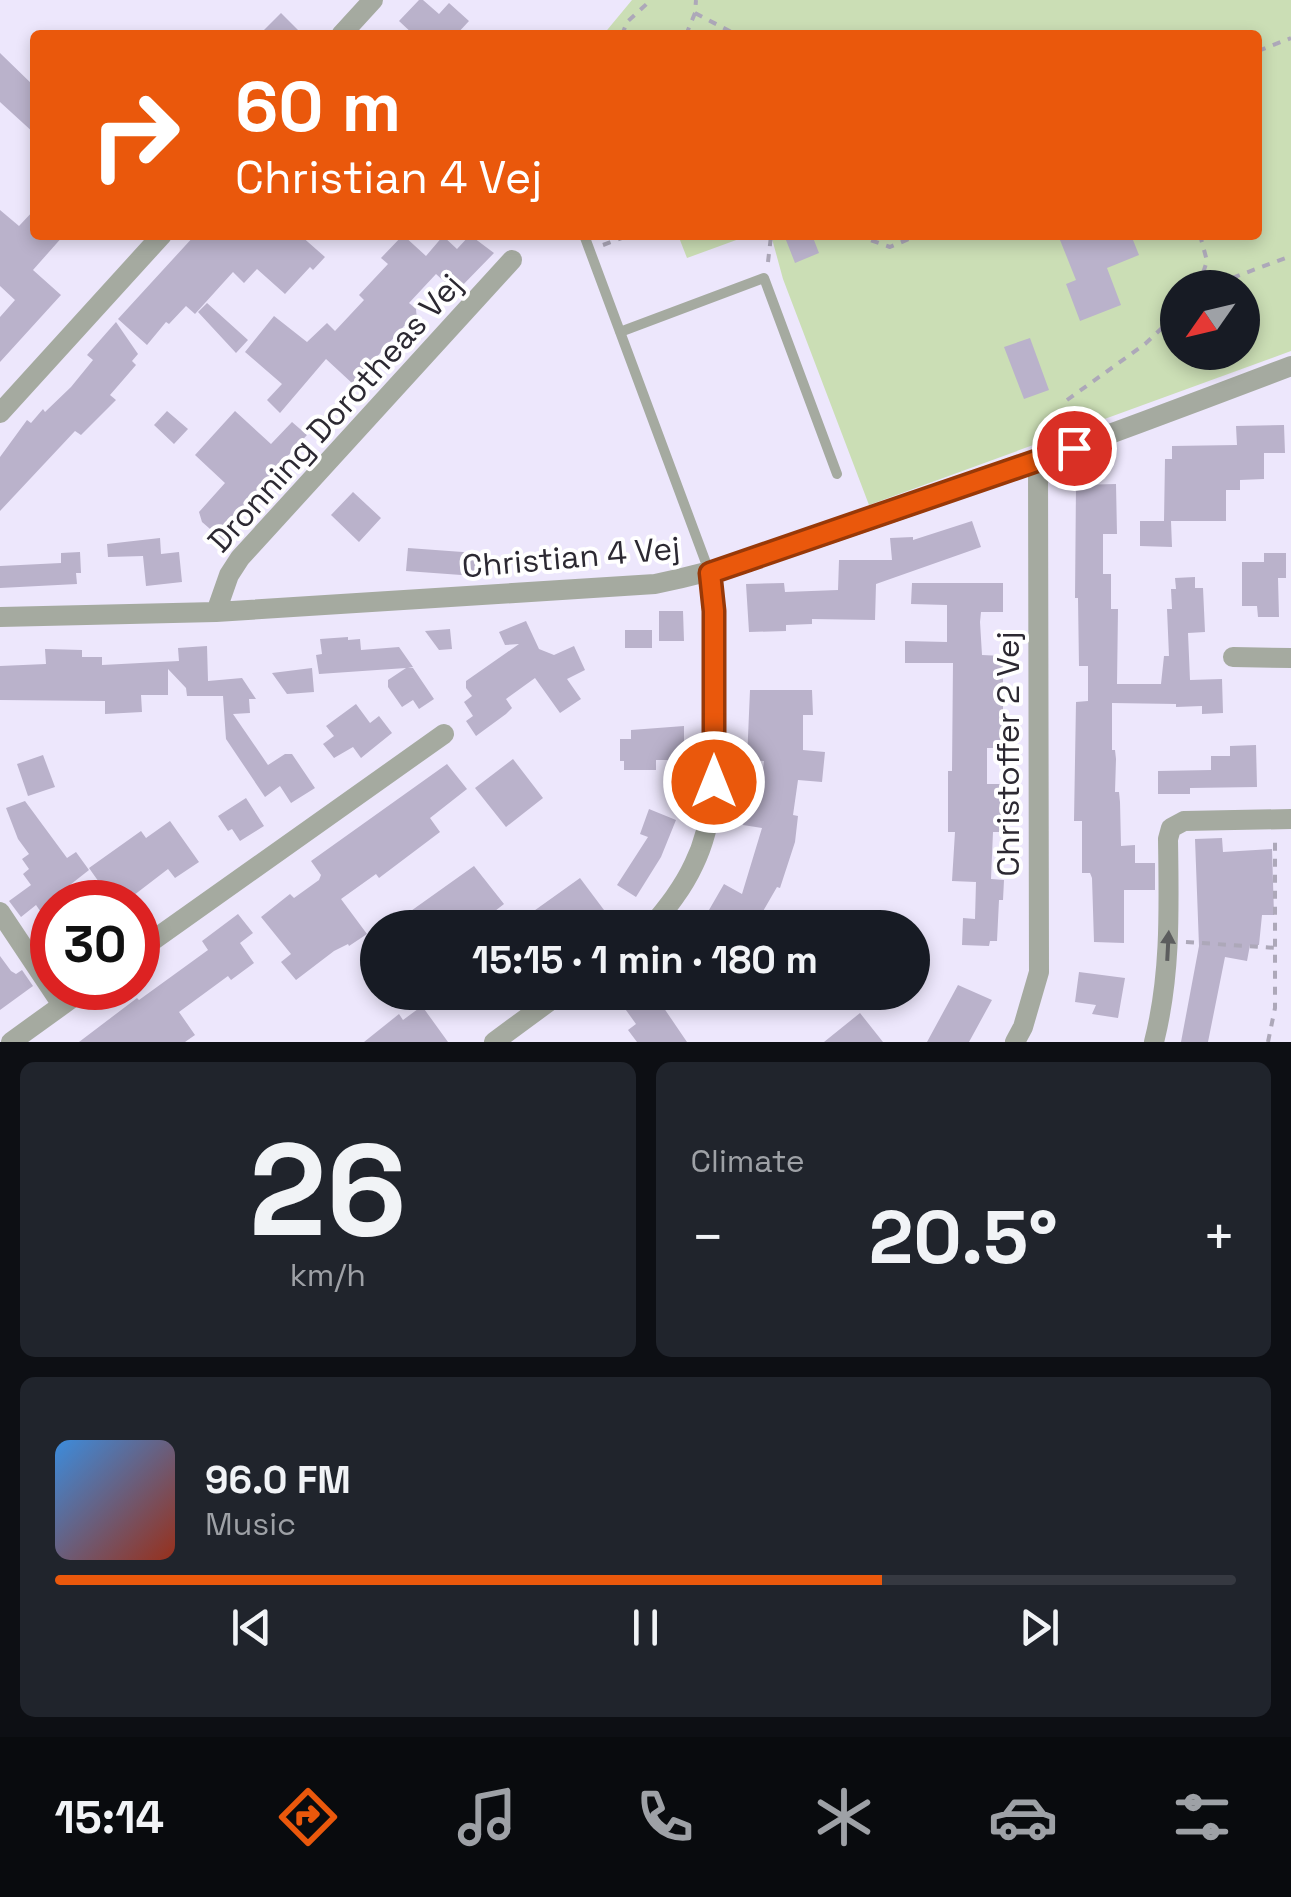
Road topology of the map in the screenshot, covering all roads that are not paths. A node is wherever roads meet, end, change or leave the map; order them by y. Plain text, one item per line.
1 (373, 0) edge
2 (346, 30) edge
3 (157, 240) edge
4 (586, 240) edge
5 (512, 260) dead end
6 (620, 332) junction
7 (1291, 366) edge
8 (0, 413) edge
9 (1038, 462) junction
10 (837, 474) dead end
11 (710, 573) junction
12 (216, 612) junction
13 (0, 618) edge
14 (1233, 657) dead end
15 (1291, 658) edge
16 (444, 734) dead end
17 (1282, 819) edge
18 (665, 910) edge
19 (0, 912) edge
20 (160, 935) edge
21 (30, 957) edge
22 (55, 1010) edge
23 (538, 1010) edge
24 (11, 1042) edge
25 (494, 1042) edge
26 (1014, 1042) edge
27 (1154, 1042) edge

1 - 2 street
3 - 8 street
4 - 6 lane
5 - 12 street, Dronning Dorotheas Vej
6 - 10 lane
6 - 11 lane
7 - 9 street, Christian 4 Vej
9 - 11 street, Christian 4 Vej
9 - 26 street, Christoffer 2 Vej
11 - 12 street, Christian 4 Vej
11 - 18 street
12 - 13 street, Christian 4 Vej
14 - 15 street
16 - 20 street
27 -> 17 street
19 - 21 street
22 - 24 street
23 - 25 street

